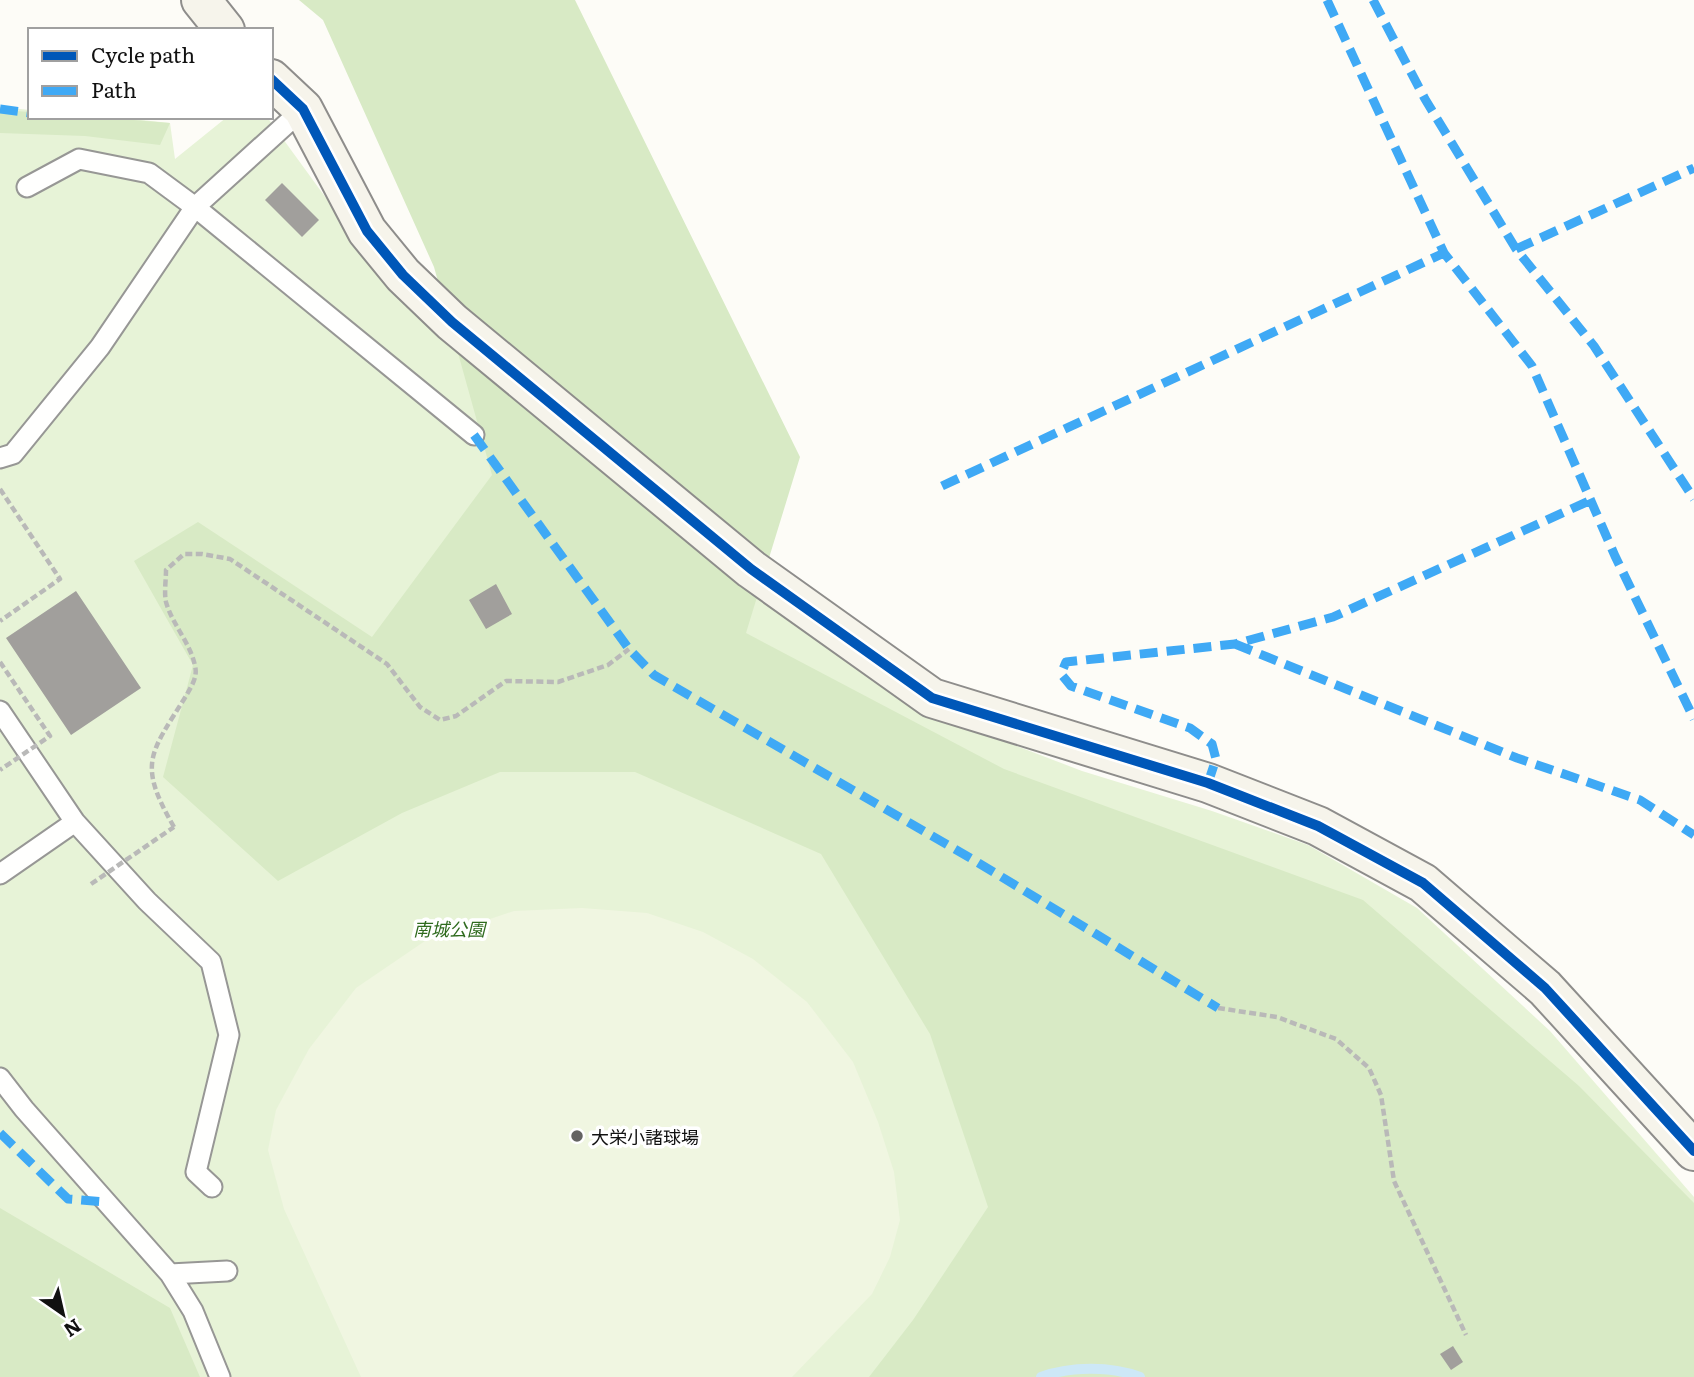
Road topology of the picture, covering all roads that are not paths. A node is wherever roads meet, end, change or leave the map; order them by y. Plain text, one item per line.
1 (201, 0) edge
2 (223, 28) edge
3 (273, 81) edge
4 (303, 109) junction
5 (27, 187) dead end
6 (195, 207) junction
7 (474, 435) dead end
8 (0, 458) edge
9 (0, 711) edge
10 (75, 822) junction
11 (0, 874) edge
12 (0, 1078) edge
13 (1694, 1151) edge
14 (212, 1187) dead end
15 (227, 1270) dead end
16 (170, 1274) junction
17 (220, 1377) edge

1 - 2 street
3 - 4 street
4 - 6 lane
4 - 13 street
5 - 6 lane
6 - 7 lane
6 - 8 lane
9 - 10 lane
10 - 11 lane
10 - 14 lane
12 - 16 lane
15 - 16 lane
16 - 17 lane

